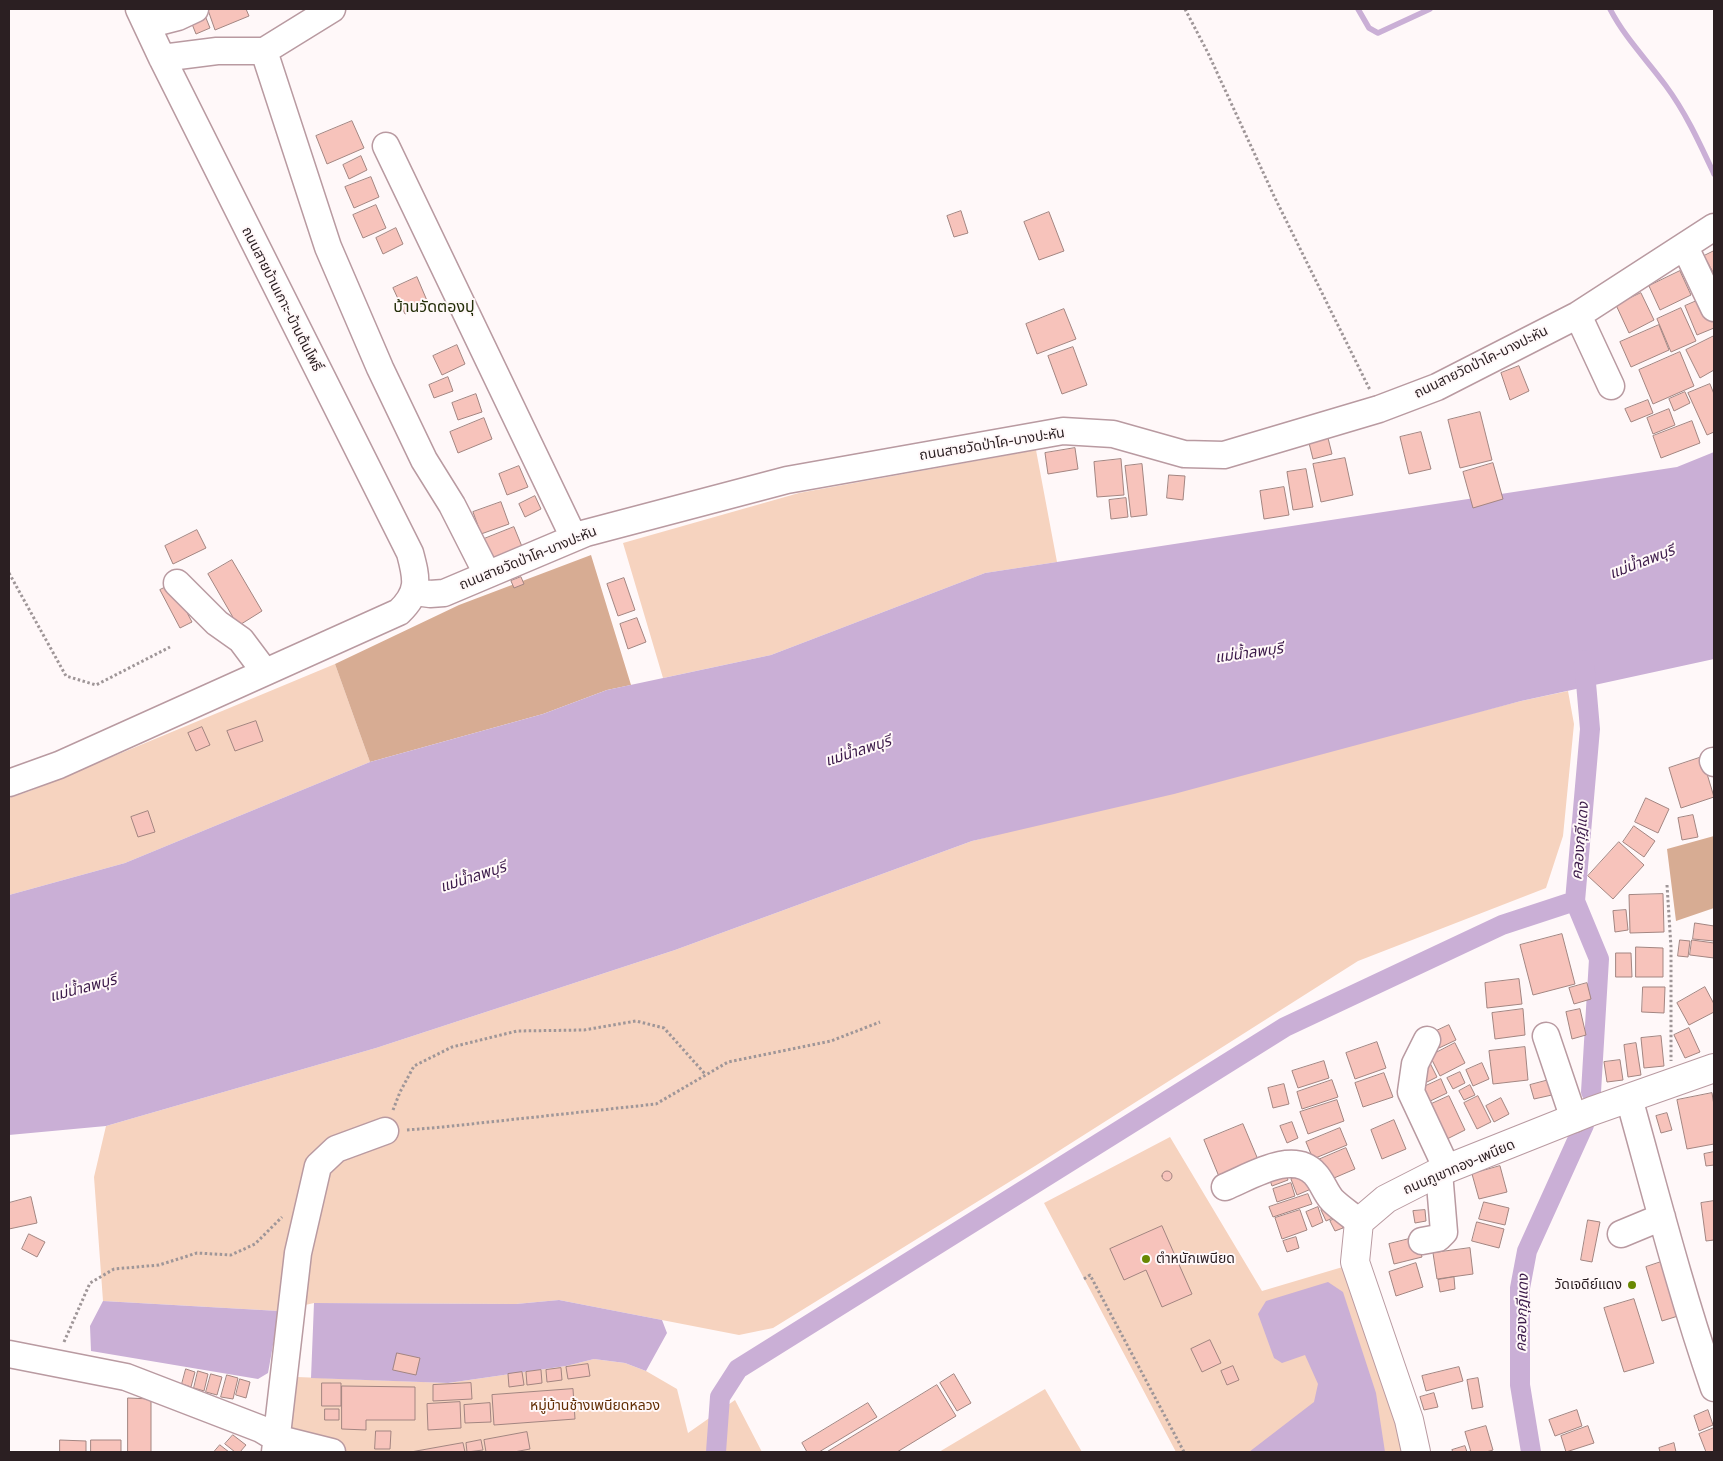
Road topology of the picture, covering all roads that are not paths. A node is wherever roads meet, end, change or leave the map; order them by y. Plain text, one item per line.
1 (195, 9) edge
2 (332, 9) edge
3 (143, 17) edge
4 (264, 51) junction
5 (162, 58) junction
6 (386, 146) dead end
7 (1714, 227) edge
8 (1685, 247) junction
9 (1714, 308) edge
10 (1578, 315) junction
11 (1611, 386) dead end
12 (574, 538) junction
13 (486, 574) junction
14 (177, 583) dead end
15 (415, 592) junction
16 (265, 672) junction
17 (9, 783) edge
18 (1546, 1036) dead end
19 (1427, 1040) dead end
20 (1714, 1068) edge
21 (1629, 1098) junction
22 (1583, 1115) junction
23 (385, 1131) road end
24 (1443, 1171) junction
25 (1225, 1187) dead end
26 (1662, 1217) junction
27 (1359, 1222) junction
28 (1621, 1234) dead end
29 (1422, 1241) dead end
30 (9, 1354) edge
31 (1714, 1388) edge
32 (276, 1445) edge
33 (332, 1452) edge
34 (1416, 1452) edge

1 - 3 street
2 - 4 street
3 - 5 street, ถนนสายบ้านเกาะ-บ้านต้นโพธิ์
4 - 5 street
4 - 13 street
5 - 15 street, ถนนสายบ้านเกาะ-บ้านต้นโพธิ์
6 - 12 street
7 - 8 street, ถนนสายวัดป่าโค-บางปะหัน
8 - 9 street
8 - 10 street, ถนนสายวัดป่าโค-บางปะหัน
10 - 11 street
10 - 12 street, ถนนสายวัดป่าโค-บางปะหัน
12 - 13 street, ถนนสายวัดป่าโค-บางปะหัน
13 - 15 street, ถนนสายวัดป่าโค-บางปะหัน
14 - 16 street
15 - 16 street
16 - 17 street
18 - 22 street
19 - 24 street
20 - 21 main road, ถนนภูเขาทอง-เพนียด
21 - 22 main road, ถนนภูเขาทอง-เพนียด
21 - 26 street
22 - 24 main road, ถนนภูเขาทอง-เพนียด
23 - 32 street
24 - 27 main road, ถนนภูเขาทอง-เพนียด
24 - 29 street
25 - 27 street
26 - 28 street
26 - 31 street
27 - 34 main road
30 - 32 street
32 - 33 street

